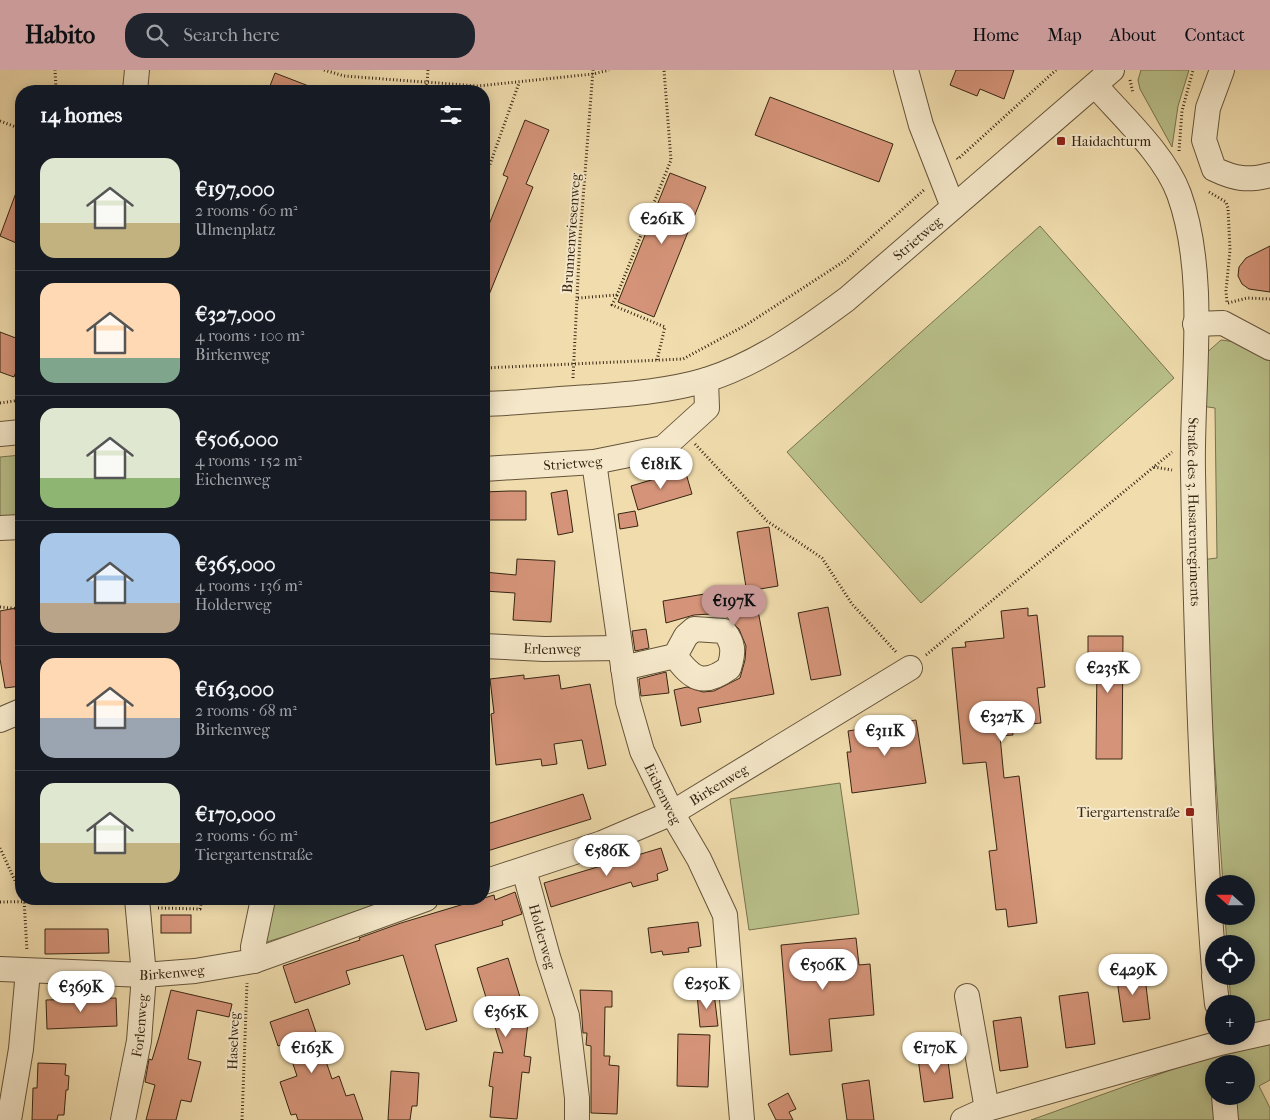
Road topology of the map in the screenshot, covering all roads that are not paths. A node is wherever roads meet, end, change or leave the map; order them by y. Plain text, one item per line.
1 (906, 70) edge
2 (1222, 70) edge
3 (1103, 77) edge
4 (1270, 175) edge
5 (953, 207) junction
6 (1195, 324) junction
7 (1270, 348) edge
8 (706, 380) junction
9 (490, 404) edge
10 (15, 433) edge
11 (0, 434) edge
12 (594, 462) junction
13 (490, 470) edge
14 (15, 527) edge
15 (0, 528) edge
16 (490, 646) edge
17 (675, 656) dead end
18 (622, 658) junction
19 (910, 668) road end
20 (672, 813) junction
21 (524, 870) junction
22 (490, 880) edge
23 (134, 905) edge
24 (263, 905) edge
25 (394, 905) edge
26 (1211, 935) edge
27 (251, 962) junction
28 (0, 969) edge
29 (28, 971) junction
30 (144, 975) junction
31 (967, 996) dead end
32 (1270, 1032) edge
33 (1220, 1048) edge
34 (1225, 1105) edge
35 (987, 1109) junction
36 (9, 1120) edge
37 (123, 1120) edge
38 (577, 1120) edge
39 (742, 1120) edge
40 (962, 1120) edge
41 (1226, 1120) edge

1 - 5 street
2 - 4 street
3 - 5 street, Strietweg
3 - 6 street, Straße des 3. Husarenregiments
5 - 8 street, Strietweg
6 - 7 street
6 - 26 street, Straße des 3. Husarenregiments
8 - 9 street, Strietweg
8 - 12 street, Strietweg
10 - 11 street
12 - 13 street, Strietweg
12 - 18 street, Eichenweg
14 - 15 street
16 - 18 street, Erlenweg
17 - 18 street, Erlenweg
18 - 20 street, Eichenweg
19 - 20 street, Birkenweg
20 - 21 street, Birkenweg
20 - 39 street, Eichenweg
21 - 22 street, Birkenweg
21 - 38 street, Holderweg
23 - 30 street, Forlenweg
24 - 27 street
25 - 27 street, Birkenweg
27 - 30 street, Birkenweg
28 - 29 street, Birkenweg
29 - 30 street, Birkenweg
29 - 36 street
30 - 37 street, Forlenweg
31 - 35 street
32 - 33 street
33 - 35 street
34 - 41 street
35 - 40 street

